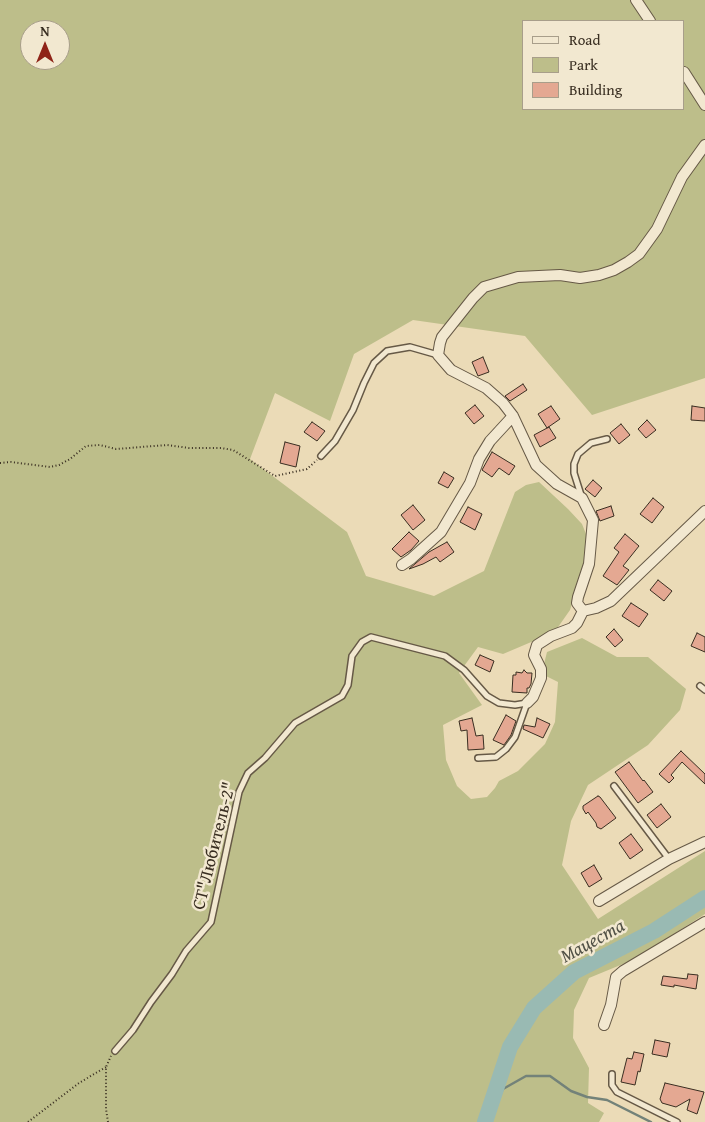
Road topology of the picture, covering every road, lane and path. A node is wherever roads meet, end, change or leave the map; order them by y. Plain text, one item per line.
1 (636, 0) edge
2 (649, 20) edge
3 (685, 74) edge
4 (705, 105) edge
5 (705, 145) edge
6 (438, 355) junction
7 (513, 416) junction
8 (607, 439) dead end
9 (321, 456) joint
10 (0, 463) edge
11 (582, 498) junction
12 (705, 511) edge
13 (402, 565) dead end
14 (583, 611) junction
15 (700, 686) dead end
16 (705, 690) edge
17 (527, 703) junction
18 (478, 758) dead end
19 (614, 786) dead end
20 (705, 842) edge
21 (669, 859) junction
22 (600, 901) dead end
23 (705, 922) edge
24 (604, 1025) dead end
25 (115, 1052) joint
26 (106, 1067) junction
27 (612, 1074) dead end
28 (28, 1122) edge
29 (108, 1122) edge
30 (676, 1122) edge

1 - 2 street
3 - 4 street
5 - 6 street
6 - 7 street
6 - 9 lane
7 - 11 street
7 - 13 street
8 - 11 lane
9 - 10 path
11 - 14 street
12 - 14 street
14 - 17 street
15 - 16 lane
17 - 18 lane
17 - 25 lane, СТ"Любитель-2"
19 - 21 lane
20 - 21 street
21 - 22 street
23 - 24 street
25 - 26 path
26 - 28 path
26 - 29 path
27 - 30 lane

